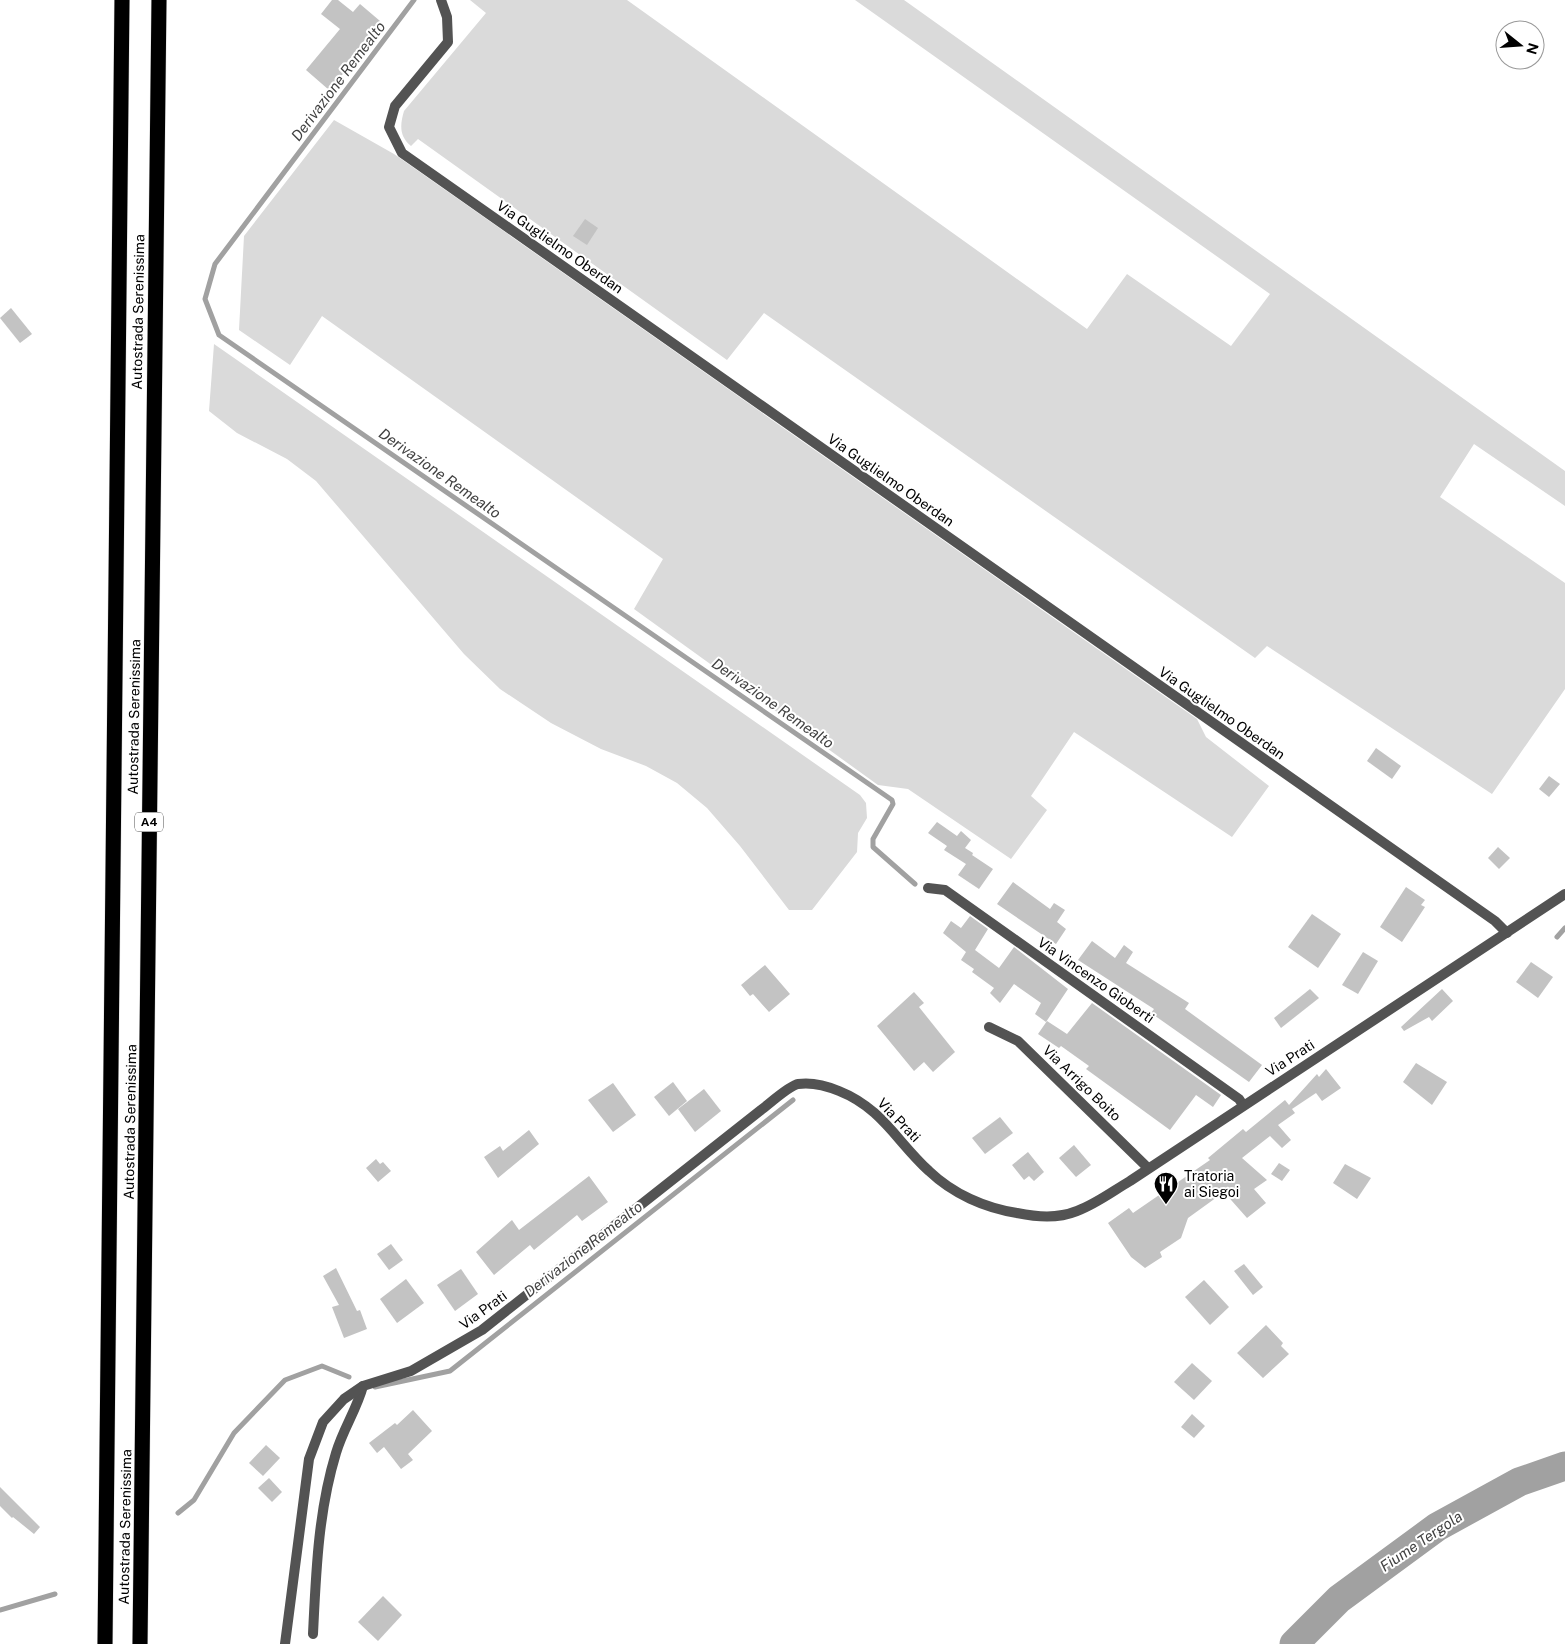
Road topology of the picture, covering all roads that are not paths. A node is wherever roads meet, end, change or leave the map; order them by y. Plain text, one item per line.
1 (122, 0) edge
2 (159, 0) edge
3 (441, 0) edge
4 (928, 888) dead end
5 (1565, 894) edge
6 (1507, 933) junction
7 (989, 1027) dead end
8 (1243, 1105) junction
9 (1148, 1168) junction
10 (363, 1386) junction
11 (313, 1634) dead end
12 (104, 1644) edge
13 (140, 1644) edge
14 (286, 1644) edge

1 - 12 highway, Autostrada Serenissima
2 - 13 highway, Autostrada Serenissima / A4
3 - 6 street, Via Guglielmo Oberdan
4 - 8 street, Via Vincenzo Gioberti
5 - 6 street, Via Prati
6 - 8 street, Via Prati
7 - 9 street, Via Arrigo Boito
8 - 9 street, Via Prati
9 - 10 street, Via Prati
10 - 11 street
10 - 14 street, Via Prati

